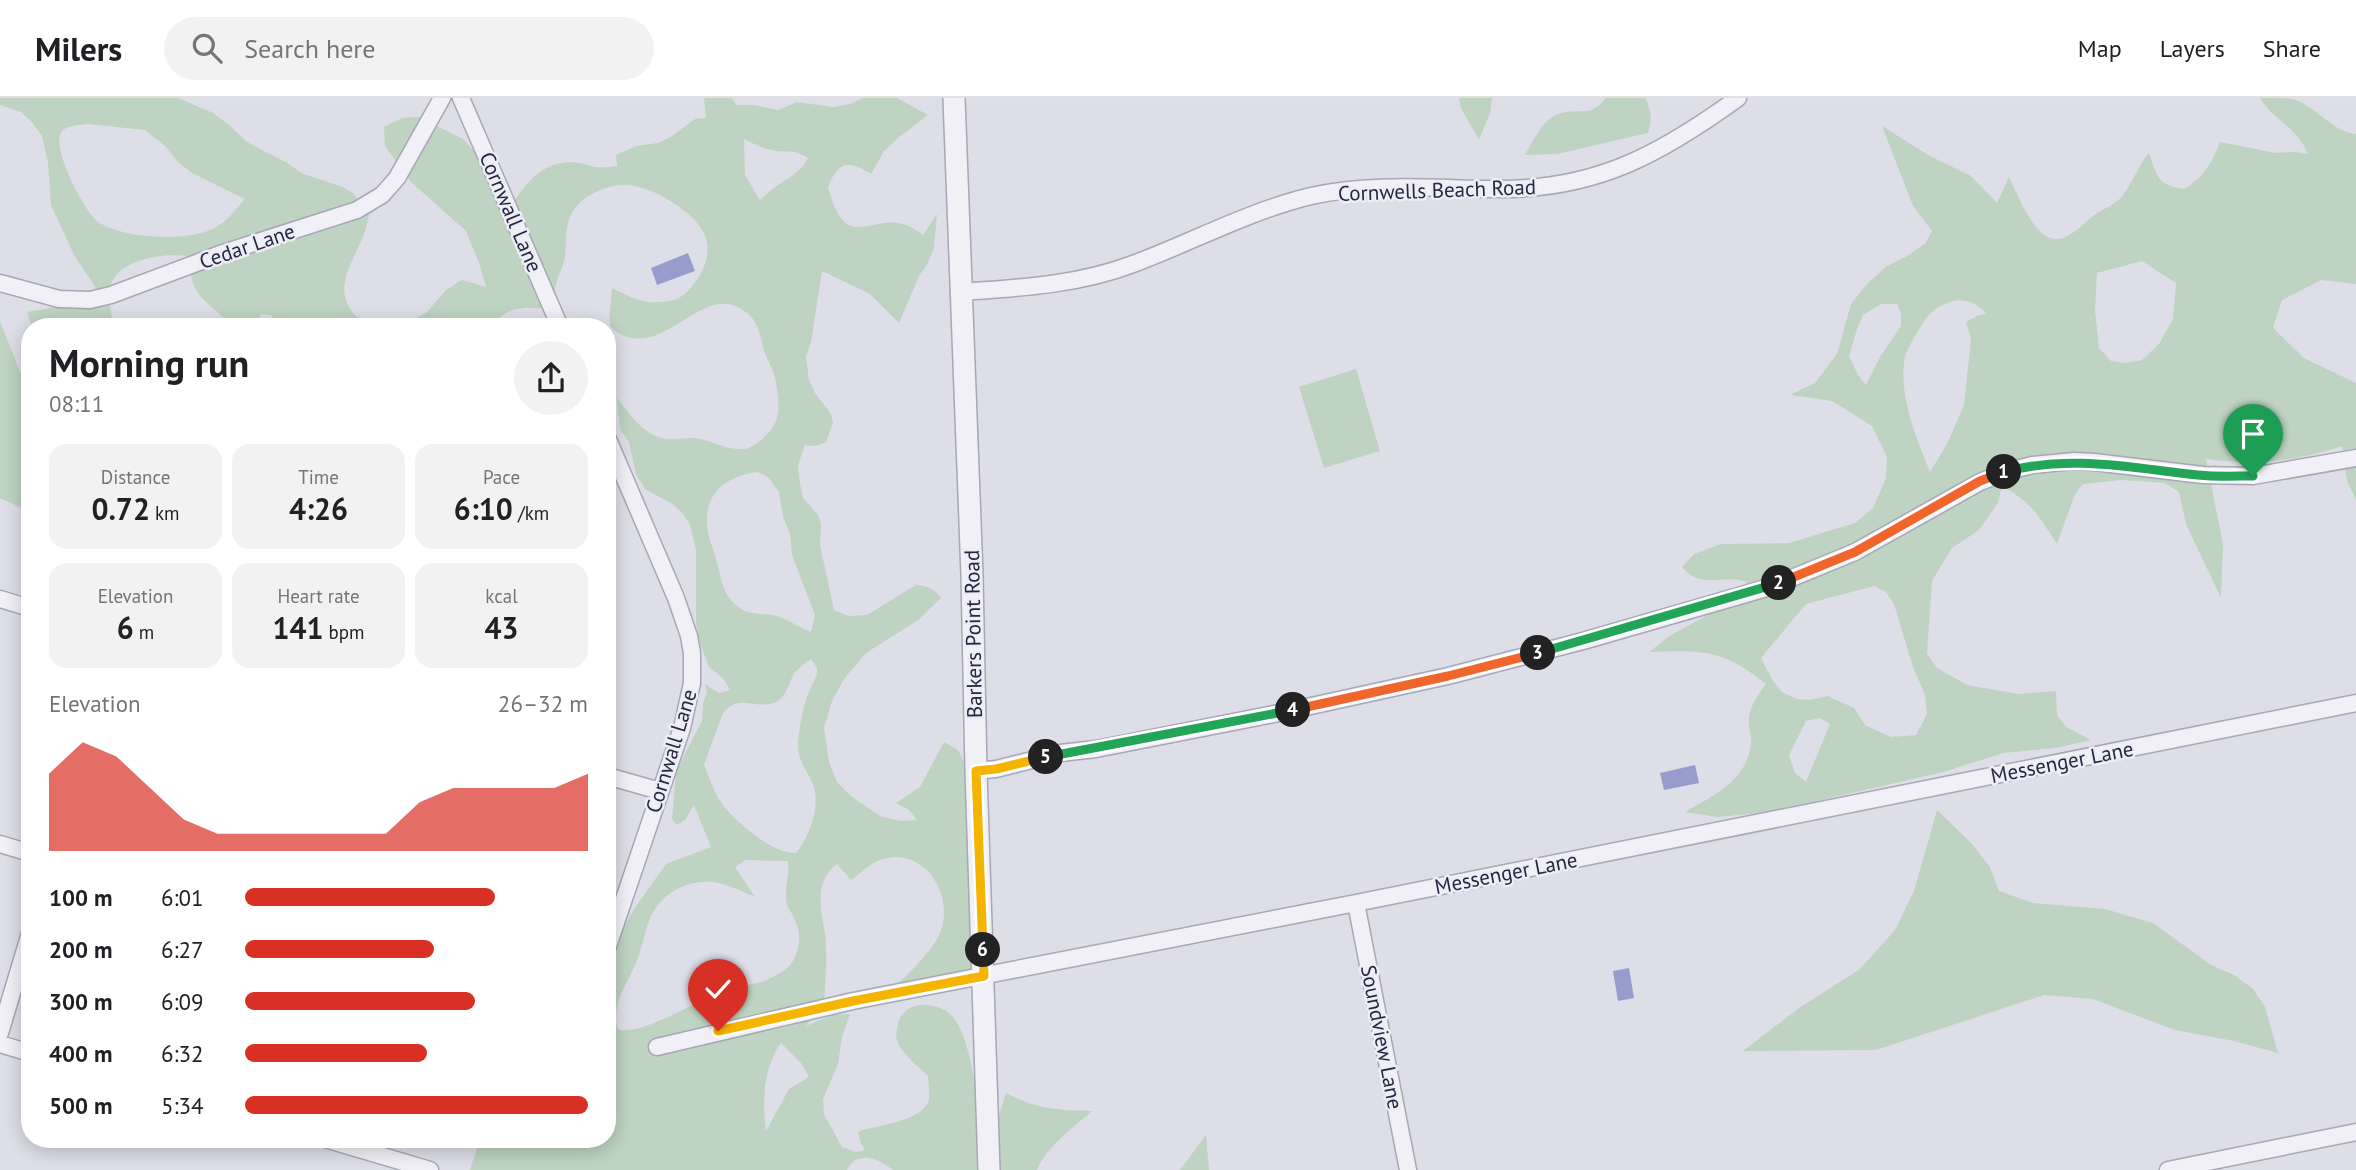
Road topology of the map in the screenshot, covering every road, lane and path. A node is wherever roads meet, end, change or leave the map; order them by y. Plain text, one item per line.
1 (442, 98) edge
2 (461, 98) edge
3 (954, 98) edge
4 (1738, 98) edge
5 (0, 283) edge
6 (961, 292) junction
7 (556, 318) edge
8 (616, 458) edge
9 (2356, 458) edge
10 (0, 599) edge
11 (21, 605) edge
12 (2356, 703) edge
13 (976, 771) junction
14 (616, 779) edge
15 (660, 791) junction
16 (0, 845) edge
17 (21, 851) edge
18 (1356, 903) junction
19 (616, 922) edge
20 (21, 963) edge
21 (984, 976) junction
22 (0, 1033) edge
23 (0, 1044) edge
24 (657, 1047) dead end
25 (21, 1050) edge
26 (2356, 1132) edge
27 (355, 1148) edge
28 (430, 1170) edge
29 (989, 1170) edge
30 (1408, 1170) edge
31 (2168, 1170) edge

1 - 5 street, Cedar Lane
2 - 7 street, Cornwall Lane
3 - 6 street, Barkers Point Road
4 - 6 street, Cornwells Beach Road
6 - 13 street, Barkers Point Road
8 - 15 street, Cornwall Lane
9 - 13 street
10 - 11 street
12 - 18 street, Messenger Lane
13 - 21 street, Barkers Point Road
14 - 15 street
15 - 19 street, Cornwall Lane
16 - 17 street
18 - 21 street, Messenger Lane
18 - 30 street, Soundview Lane
20 - 22 street
21 - 24 street, Messenger Lane
21 - 29 street, Barkers Point Road
23 - 25 street
26 - 31 street
27 - 28 street

